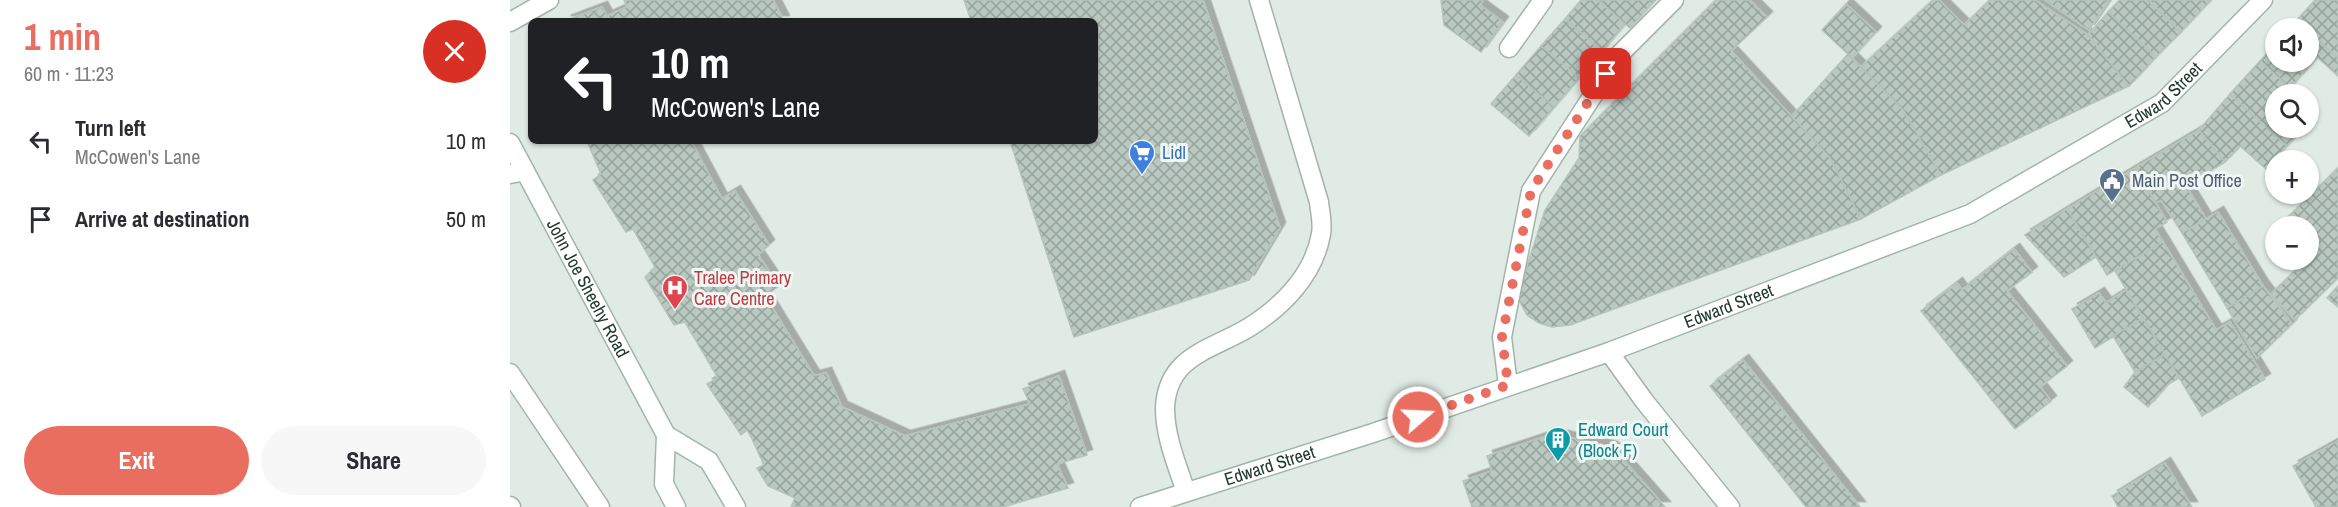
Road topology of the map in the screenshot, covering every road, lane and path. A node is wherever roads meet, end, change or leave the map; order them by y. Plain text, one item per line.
1 (549, 0) edge
2 (1259, 0) edge
3 (1542, 0) edge
4 (1674, 0) edge
5 (2263, 0) edge
6 (510, 22) edge
7 (1509, 48) dead end
8 (510, 143) edge
9 (518, 172) edge
10 (1610, 352) junction
11 (510, 373) edge
12 (1508, 385) junction
13 (666, 435) junction
14 (1186, 492) junction
15 (600, 507) edge
16 (676, 507) edge
17 (736, 507) edge
18 (1140, 507) edge
19 (1730, 507) edge

1 - 6 main road
2 - 14 main road
3 - 7 main road
4 - 12 main road
5 - 10 main road, Edward Street
8 - 9 main road, John Joe Sheehy Road
9 - 13 main road, John Joe Sheehy Road
10 - 12 main road, Edward Street
10 - 19 main road
11 - 15 main road
12 - 14 main road, Edward Street
13 - 16 main road
13 - 17 main road
14 - 18 main road, Edward Street

